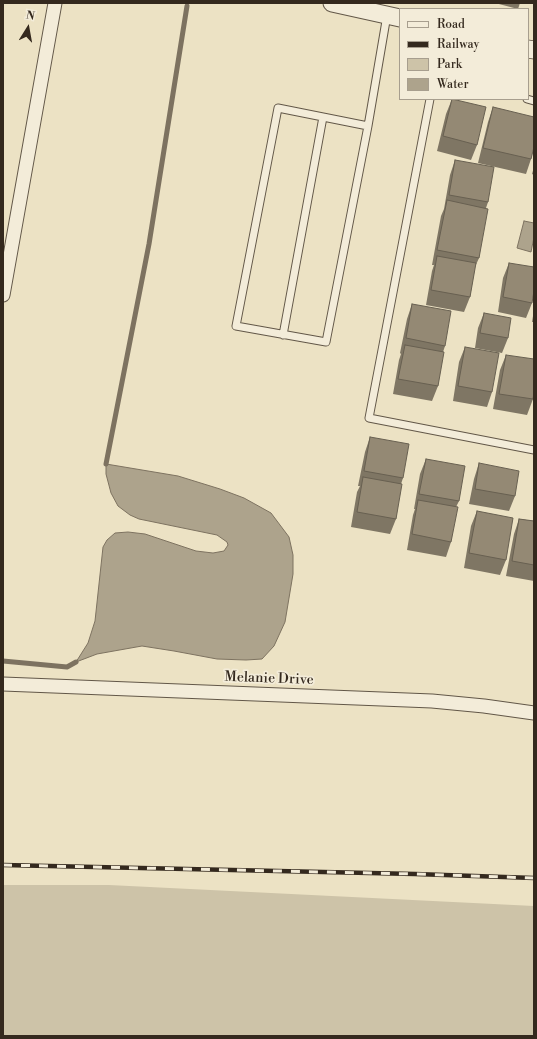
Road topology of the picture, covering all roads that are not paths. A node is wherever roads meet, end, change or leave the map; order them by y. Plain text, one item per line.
1 (55, 3) edge
2 (332, 3) edge
3 (394, 17) edge
4 (430, 100) edge
5 (323, 117) junction
6 (368, 126) junction
7 (3, 295) edge
8 (283, 335) junction
9 (534, 450) edge
10 (3, 684) edge
11 (534, 713) edge

1 - 7 street
2 - 3 street
3 - 6 lane
4 - 9 lane
5 - 6 lane
5 - 8 lane
5 - 8 lane
6 - 8 lane
10 - 11 street, Melanie Drive

